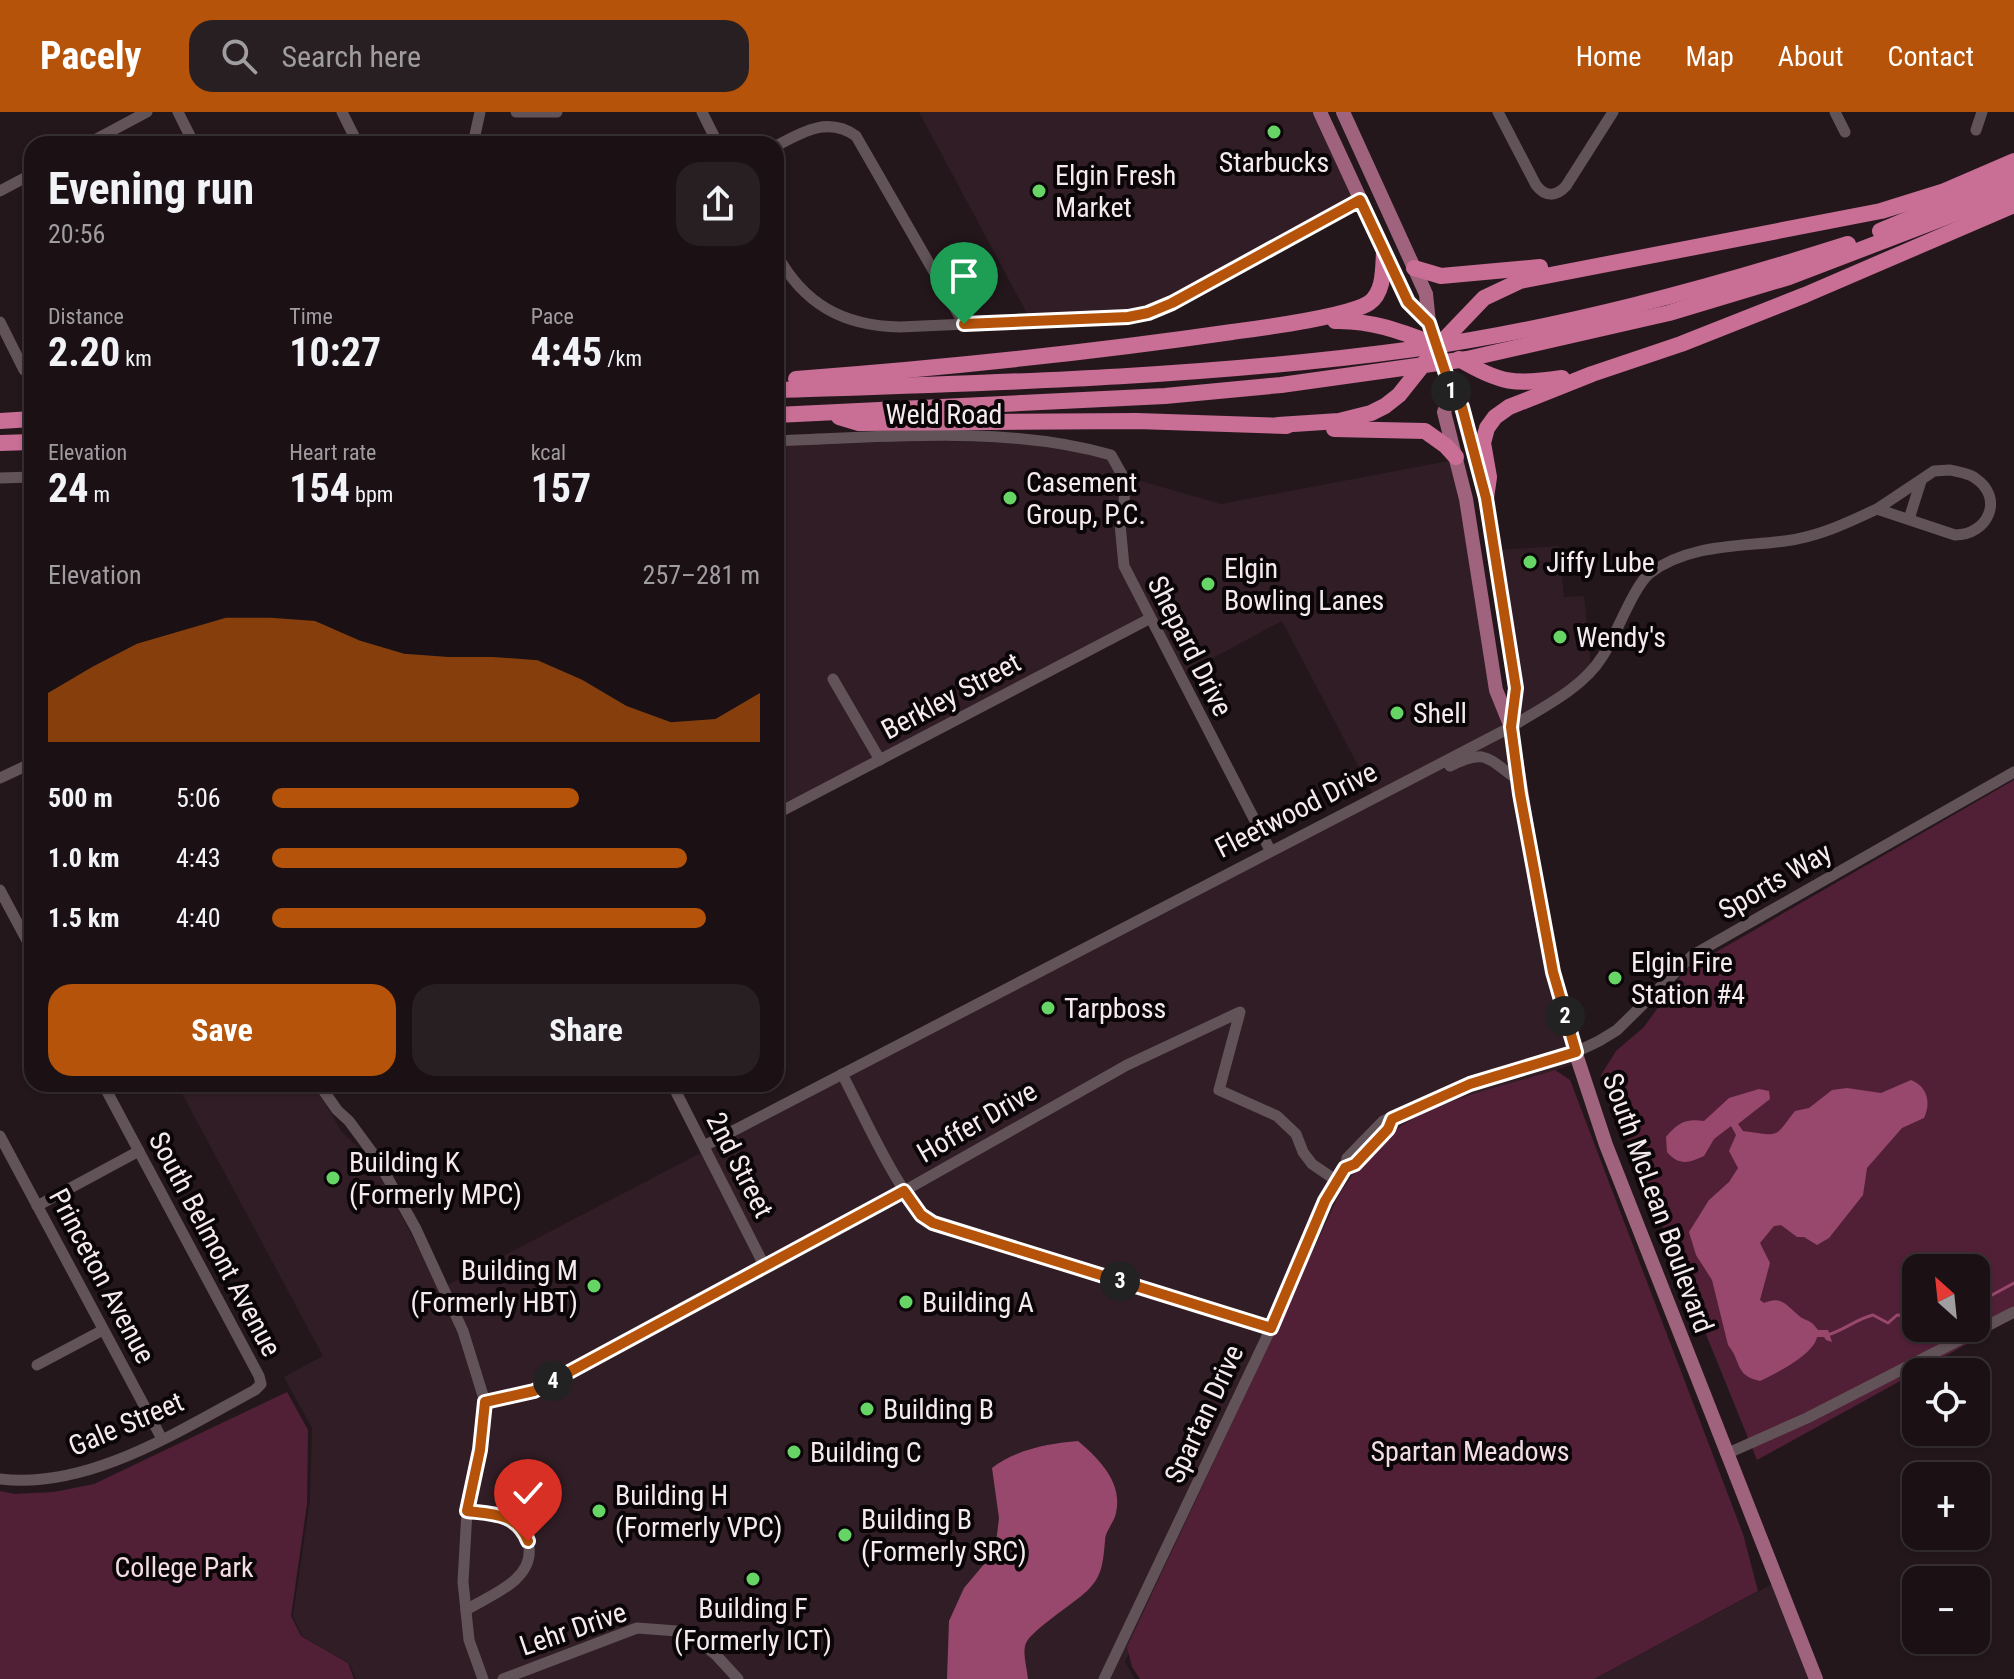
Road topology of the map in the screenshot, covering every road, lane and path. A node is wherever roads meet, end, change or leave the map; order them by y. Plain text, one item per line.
1 (147, 112) edge
2 (178, 112) edge
3 (342, 112) edge
4 (480, 112) edge
5 (516, 112) edge
6 (557, 112) edge
7 (702, 112) edge
8 (1320, 112) edge
9 (1343, 112) edge
10 (1498, 112) edge
11 (1613, 112) edge
12 (1835, 112) edge
13 (1982, 112) edge
14 (1976, 130) dead end
15 (1845, 132) dead end
16 (102, 136) edge
17 (190, 136) edge
18 (354, 136) edge
19 (475, 136) edge
20 (714, 136) edge
21 (784, 142) edge
22 (2014, 161) edge
23 (2014, 175) edge
24 (24, 178) edge
25 (0, 191) edge
26 (2014, 191) edge
27 (1360, 200) junction
28 (2014, 205) edge
29 (1384, 252) junction
30 (1609, 262) junction
31 (784, 264) edge
32 (1414, 268) junction
33 (0, 322) edge
34 (1429, 323) junction
35 (964, 324) junction
36 (1285, 324) junction
37 (1438, 346) junction
38 (24, 370) dead end
39 (1592, 374) junction
40 (784, 380) edge
41 (784, 390) edge
42 (1452, 392) junction
43 (826, 413) junction
44 (784, 415) edge
45 (24, 420) edge
46 (0, 421) edge
47 (1278, 425) junction
48 (784, 441) edge
49 (24, 442) edge
50 (0, 443) edge
51 (1111, 455) joint
52 (1456, 457) junction
53 (24, 477) edge
54 (0, 478) edge
55 (1921, 480) junction
56 (1486, 498) junction
57 (1877, 509) junction
58 (1909, 519) junction
59 (1149, 619) junction
60 (833, 679) dead end
61 (1511, 727) junction
62 (880, 760) junction
63 (24, 767) edge
64 (1431, 768) junction
65 (2014, 772) edge
66 (0, 778) edge
67 (1518, 780) junction
68 (784, 810) edge
69 (1270, 850) junction
70 (0, 890) edge
71 (24, 934) edge
72 (1576, 1052) junction
73 (842, 1074) junction
74 (107, 1092) edge
75 (325, 1092) edge
76 (676, 1092) edge
77 (0, 1136) edge
78 (704, 1146) junction
79 (139, 1151) junction
80 (1337, 1181) junction
81 (904, 1191) junction
82 (37, 1206) junction
83 (765, 1267) junction
84 (2014, 1312) edge
85 (1271, 1328) junction
86 (103, 1330) junction
87 (37, 1365) dead end
88 (261, 1384) joint
89 (485, 1402) junction
90 (162, 1439) junction
91 (1726, 1454) junction
92 (0, 1479) edge
93 (467, 1511) junction
94 (466, 1610) junction
95 (483, 1679) edge
96 (503, 1679) edge
97 (738, 1679) edge
98 (1104, 1679) edge
99 (1816, 1679) edge

1 - 16 street
2 - 17 street
3 - 18 street
4 - 19 street
5 - 6 street
7 - 20 street
8 - 27 main road, South McLean Boulevard
9 - 32 main road, South McLean Boulevard
10 - 11 street
12 - 15 street
13 - 14 street
21 - 35 street
22 - 30 highway
23 - 41 highway
24 - 25 street
26 - 43 highway
27 - 29 main road, South McLean Boulevard
27 - 35 street
28 - 39 highway
29 - 34 main road, South McLean Boulevard
29 - 36 highway
30 - 32 highway
30 - 37 highway
31 - 35 street
32 - 34 main road, South McLean Boulevard
33 - 38 street
34 - 37 main road, South McLean Boulevard
36 - 37 highway
36 - 40 highway
37 - 39 highway
37 - 42 main road, South McLean Boulevard
37 - 47 highway
39 - 56 highway
42 - 52 main road, South McLean Boulevard
42 - 56 main road, South McLean Boulevard
43 - 44 highway
43 - 47 highway
45 - 46 highway
47 - 52 highway
48 - 51 street, Weld Road
49 - 50 highway
51 - 59 street, Shepard Drive
52 - 61 main road, South McLean Boulevard
53 - 54 street
55 - 57 street, Fleetwood Drive
55 - 58 street
55 - 58 street
56 - 61 main road, South McLean Boulevard
57 - 58 street
57 - 61 street, Fleetwood Drive
59 - 62 street, Berkley Street
59 - 69 street, Shepard Drive
60 - 62 street
61 - 64 street, Fleetwood Drive
61 - 67 main road, South McLean Boulevard
62 - 68 street, Berkley Street
63 - 66 street
64 - 67 street
64 - 69 street, Fleetwood Drive
65 - 72 street, Sports Way
67 - 72 main road, South McLean Boulevard
69 - 73 street, Fleetwood Drive
70 - 71 street
72 - 80 street, Spartan Drive
72 - 91 main road, South McLean Boulevard
73 - 78 street, Fleetwood Drive
73 - 81 street
74 - 79 street, South Belmont Avenue
75 - 89 street
76 - 78 street, 2nd Street
77 - 82 street, Princeton Avenue
78 - 83 street, 2nd Street
79 - 82 street
79 - 88 street, South Belmont Avenue
80 - 81 street, Hoffer Drive
80 - 85 street, Spartan Drive
81 - 83 street, Hoffer Drive
81 - 85 street
82 - 86 street, Princeton Avenue
83 - 89 street, Hoffer Drive
84 - 91 street
85 - 98 street, Spartan Drive
86 - 87 street
86 - 90 street, Princeton Avenue
88 - 90 street, Gale Street
89 - 93 street
90 - 92 street, Gale Street
91 - 99 main road, South McLean Boulevard
93 - 94 street
93 - 94 street
94 - 95 street
96 - 97 street, Lehr Drive

